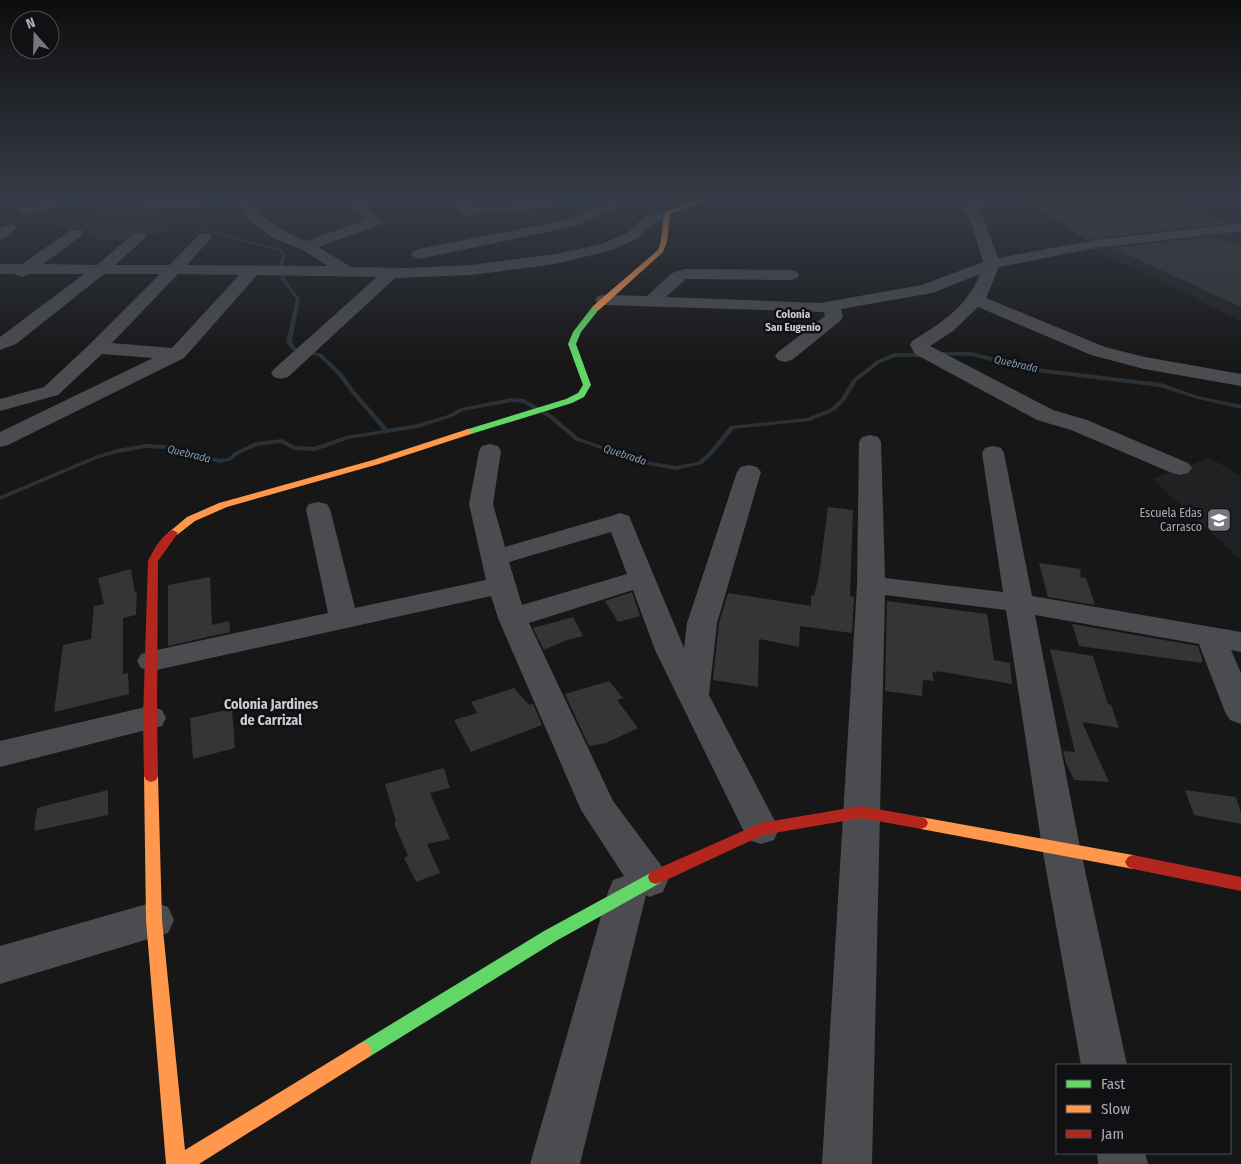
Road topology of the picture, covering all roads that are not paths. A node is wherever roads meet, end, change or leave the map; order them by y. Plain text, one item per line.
1 (48, 253) edge
2 (119, 253) edge
3 (189, 253) edge
4 (318, 253) edge
5 (423, 253) edge
6 (581, 253) edge
7 (658, 253) edge
8 (988, 253) edge
9 (1047, 253) edge
10 (419, 254) dead end
11 (992, 264) junction
12 (0, 269) edge
13 (26, 269) junction
14 (101, 269) junction
15 (175, 269) junction
16 (257, 270) junction
17 (345, 270) junction
18 (391, 273) junction
19 (791, 275) dead end
20 (0, 287) edge
21 (604, 300) junction
22 (976, 300) junction
23 (651, 302) junction
24 (830, 306) junction
25 (0, 344) edge
26 (97, 348) junction
27 (177, 354) junction
28 (785, 356) dead end
29 (281, 373) dead end
30 (1241, 380) edge
31 (0, 405) edge
32 (0, 440) edge
33 (870, 442) dead end
34 (490, 451) dead end
35 (993, 453) dead end
36 (1180, 468) dead end
37 (749, 472) dead end
38 (318, 509) dead end
39 (497, 571) junction
40 (642, 578) junction
41 (871, 585) junction
42 (1019, 603) junction
43 (343, 618) junction
44 (512, 618) junction
45 (1211, 638) junction
46 (1241, 642) edge
47 (152, 661) junction
48 (693, 696) junction
49 (1241, 712) edge
50 (150, 718) junction
51 (0, 754) edge
52 (861, 812) junction
53 (761, 829) junction
54 (1061, 847) junction
55 (1241, 884) edge
56 (638, 886) junction
57 (154, 920) junction
58 (0, 965) edge
59 (1104, 1064) edge
60 (176, 1164) edge
61 (181, 1164) edge
62 (555, 1164) edge
63 (847, 1164) edge

1 - 13 street
2 - 14 street
3 - 15 street
4 - 17 street
5 - 10 street
6 - 18 street
7 - 21 street
8 - 11 street
9 - 11 street
11 - 22 street
11 - 24 street
12 - 13 street
13 - 14 street
13 - 20 street
14 - 15 street
14 - 25 street
15 - 16 street
15 - 26 street
16 - 17 street
16 - 27 street
17 - 18 street
18 - 29 street
19 - 23 street
21 - 23 street
21 - 47 street
22 - 30 street
22 - 36 street
23 - 24 street
24 - 28 street
26 - 27 street
26 - 31 street
27 - 32 street
33 - 41 street
34 - 39 street
35 - 42 street
37 - 48 street
38 - 43 street
39 - 40 street
39 - 43 street
39 - 44 street
40 - 44 street
40 - 48 street
41 - 42 street
41 - 52 street
42 - 45 street
42 - 54 street
43 - 47 street
44 - 56 street
45 - 46 street
45 - 49 street
47 - 50 street
48 - 53 street
50 - 51 street
50 - 57 street
52 - 53 street
52 - 54 street
52 - 63 street
53 - 56 street
54 - 55 street
54 - 59 street
56 - 61 street
56 - 62 street
57 - 58 street
57 - 60 street

